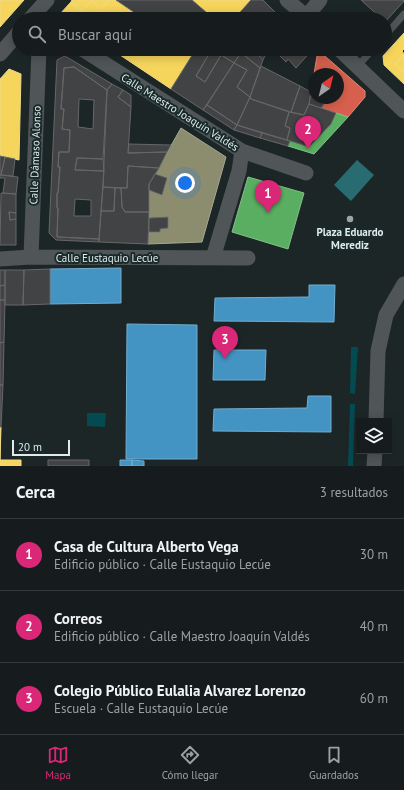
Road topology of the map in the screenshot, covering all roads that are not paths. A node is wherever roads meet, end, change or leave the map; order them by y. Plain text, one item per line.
1 (47, 0) edge
2 (287, 0) edge
3 (320, 0) edge
4 (37, 12) edge
5 (300, 12) edge
6 (311, 12) edge
7 (404, 14) edge
8 (392, 28) edge
9 (12, 43) edge
10 (0, 54) edge
11 (38, 56) edge
12 (93, 56) edge
13 (346, 56) edge
14 (367, 56) edge
15 (357, 67) junction
16 (404, 111) edge
17 (242, 151) junction
18 (306, 173) dead end
19 (31, 257) junction
20 (214, 258) junction
21 (248, 258) dead end
22 (0, 260) edge
23 (404, 284) edge
24 (376, 418) edge
25 (375, 454) edge
26 (374, 466) edge

1 - 4 street
2 - 5 street
3 - 6 street
7 - 8 lane
9 - 10 street
11 - 19 street, Calle Dámaso Alonso
12 - 17 street, Calle Maestro Joaquín Valdés
13 - 15 street
14 - 15 lane
15 - 16 street
17 - 18 street, Calle Maestro Joaquín Valdés
17 - 20 street
19 - 20 street, Calle Eustaquio Lecúe
19 - 22 street, Calle Eustaquio Lecúe
20 - 21 street, Calle Eustaquio Lecúe
23 - 24 street
25 - 26 street

